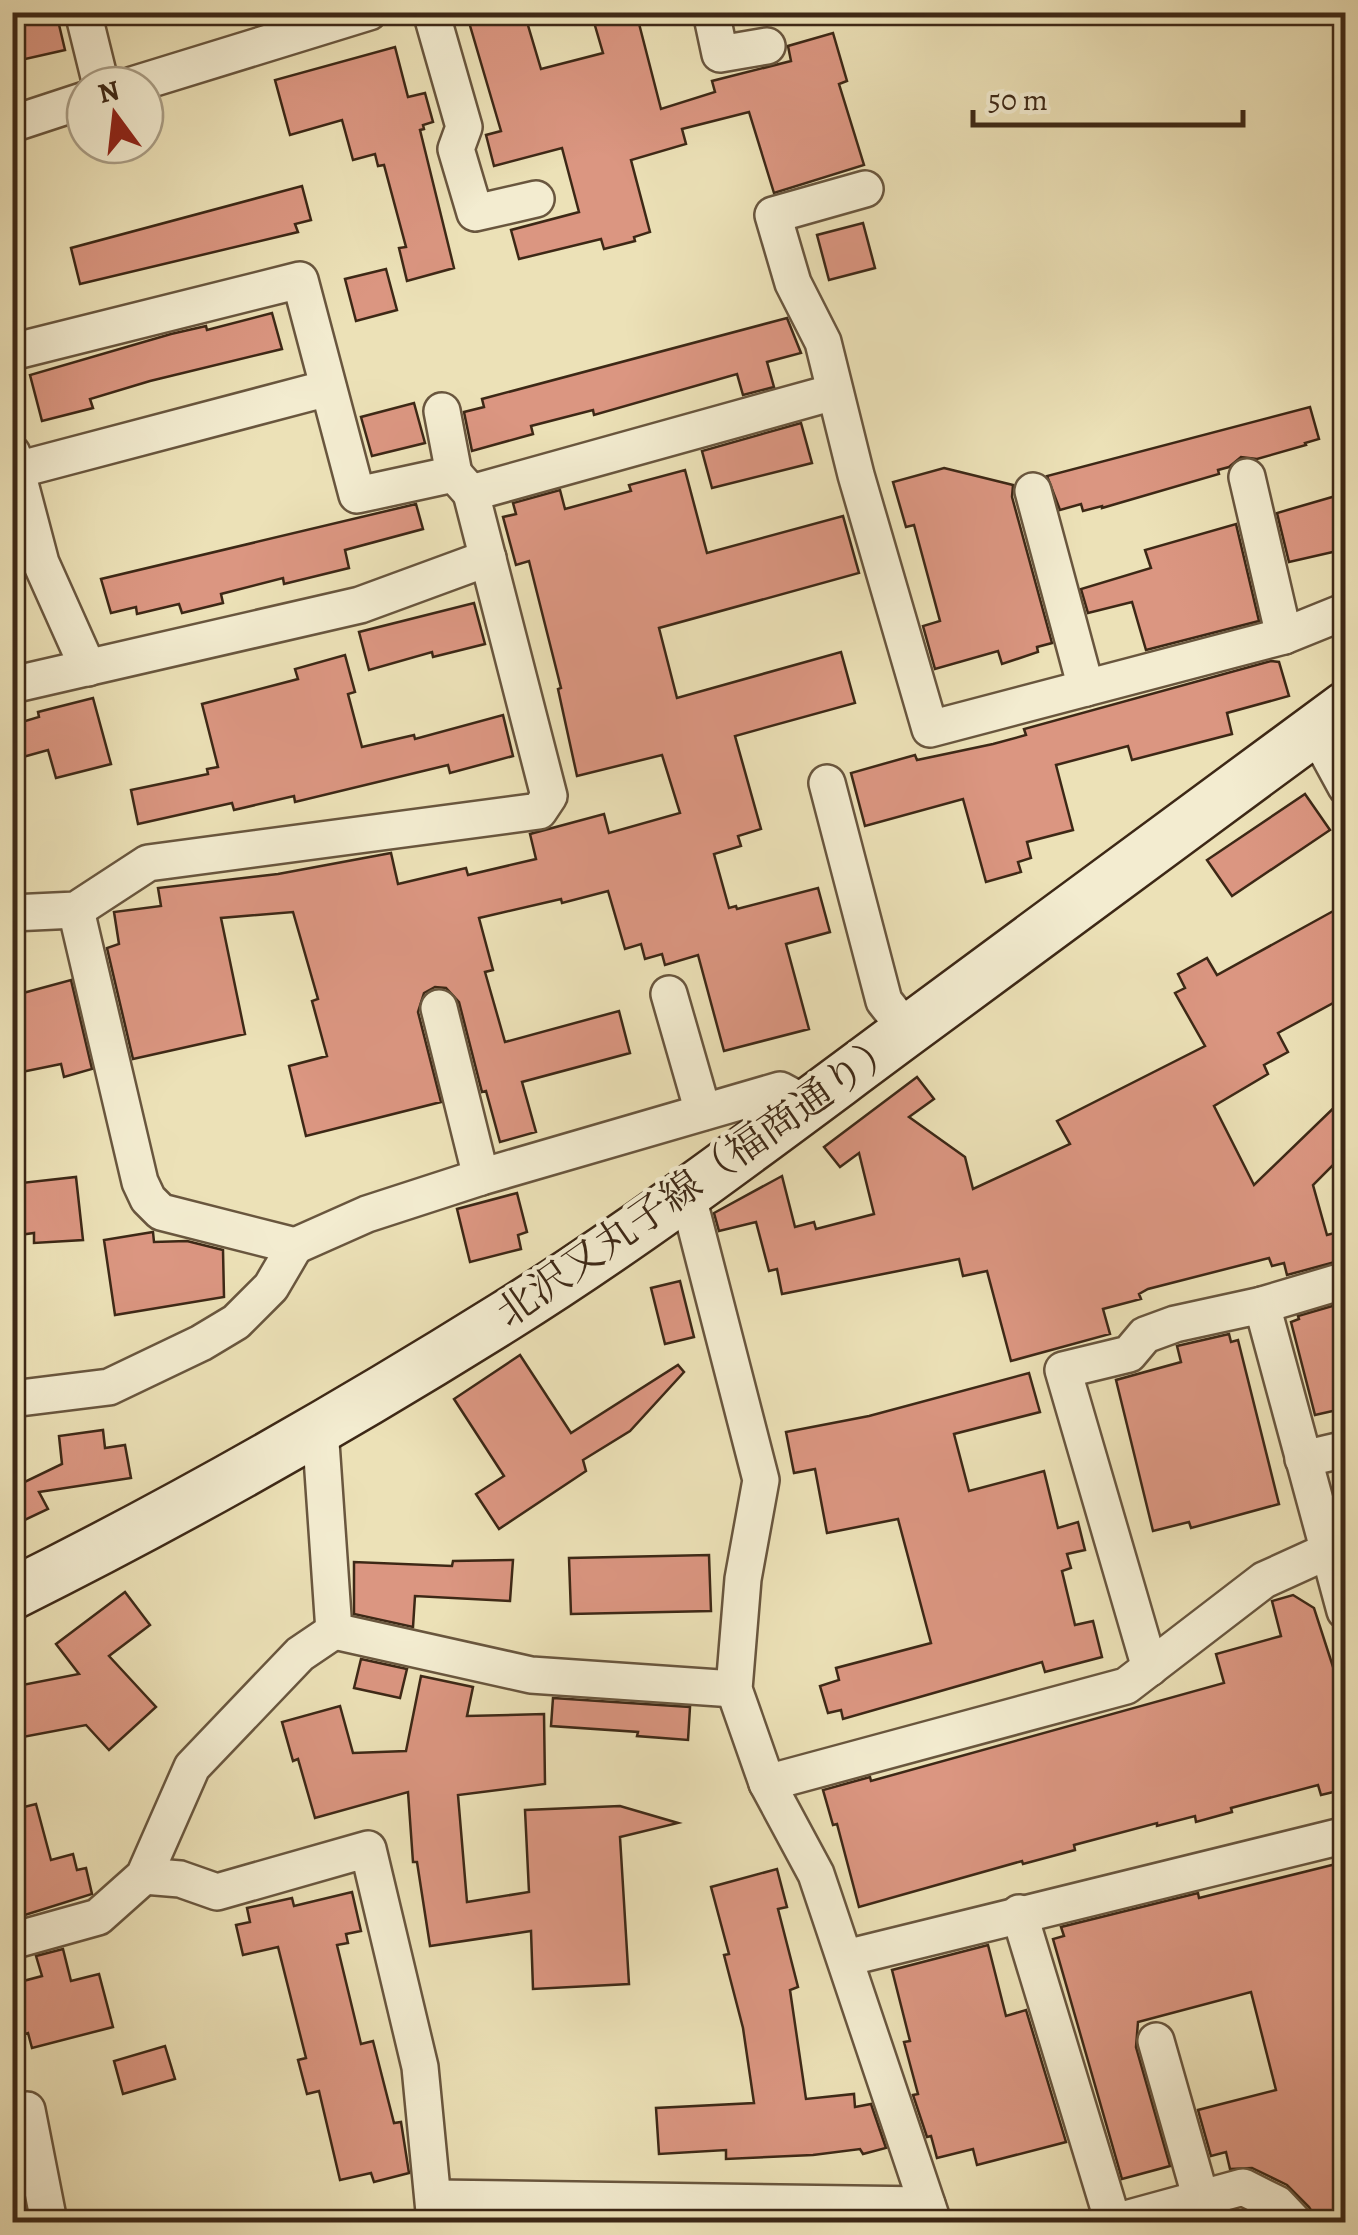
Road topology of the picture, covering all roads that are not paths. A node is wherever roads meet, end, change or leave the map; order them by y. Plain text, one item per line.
1 (82, 12) edge
2 (369, 12) edge
3 (432, 12) edge
4 (711, 12) edge
5 (768, 46) dead end
6 (96, 65) edge
7 (165, 75) edge
8 (65, 107) edge
9 (12, 124) edge
10 (865, 189) dead end
11 (536, 198) dead end
12 (12, 352) edge
13 (328, 388) junction
14 (834, 392) junction
15 (442, 411) dead end
16 (15, 461) edge
17 (1247, 476) dead end
18 (462, 484) junction
19 (1033, 491) dead end
20 (488, 558) junction
21 (1346, 611) edge
22 (1284, 636) junction
23 (88, 668) junction
24 (12, 685) edge
25 (1086, 688) junction
26 (1330, 718) edge
27 (827, 783) dead end
28 (1346, 787) edge
29 (76, 910) junction
30 (12, 913) edge
31 (669, 994) dead end
32 (439, 1008) dead end
33 (907, 1030) junction
34 (808, 1105) junction
35 (703, 1112) junction
36 (481, 1177) junction
37 (687, 1192) junction
38 (295, 1246) junction
39 (1346, 1280) edge
40 (1262, 1305) junction
41 (12, 1399) edge
42 (320, 1428) junction
43 (1346, 1448) edge
44 (1303, 1459) junction
45 (1338, 1549) edge
46 (12, 1594) edge
47 (1345, 1611) edge
48 (334, 1631) junction
49 (1150, 1668) junction
50 (734, 1689) junction
51 (767, 1783) junction
52 (1346, 1836) edge
53 (144, 1876) junction
54 (1019, 1913) junction
55 (12, 1941) edge
56 (846, 1958) junction
57 (1156, 2041) dead end
58 (12, 2112) edge
59 (1202, 2199) junction
60 (435, 2210) edge
61 (930, 2214) edge
62 (49, 2222) edge
63 (1114, 2222) edge
64 (1294, 2222) edge

1 - 6 street
2 - 7 street
3 - 11 street
4 - 5 street
8 - 9 street
10 - 14 street
12 - 13 street
13 - 16 street
13 - 18 street
14 - 18 street
14 - 25 street
15 - 18 street
16 - 23 street
17 - 22 street
18 - 20 street
19 - 25 street
20 - 23 street
20 - 29 street
21 - 22 street
22 - 25 street
23 - 24 street
26 - 28 street
26 - 33 street, 北沢又丸子線（福商通り）
27 - 33 street
29 - 30 street
29 - 38 street
31 - 35 street
32 - 36 street
33 - 34 street, 北沢又丸子線（福商通り）
34 - 35 street
34 - 37 street, 北沢又丸子線（福商通り）
35 - 36 street
36 - 38 street
37 - 42 street, 北沢又丸子線（福商通り）
37 - 50 street
38 - 41 street
39 - 40 street
40 - 44 street
40 - 49 street
42 - 46 street, 北沢又丸子線（福商通り）
42 - 48 street
43 - 44 street
44 - 45 street
45 - 47 street
45 - 49 street
48 - 50 street
48 - 53 street
49 - 51 street
50 - 51 street
51 - 56 street
52 - 54 street
53 - 55 street
53 - 60 street
54 - 56 street
54 - 63 street
56 - 61 street
57 - 59 street
58 - 62 street
59 - 63 street
59 - 64 street
60 - 61 street

